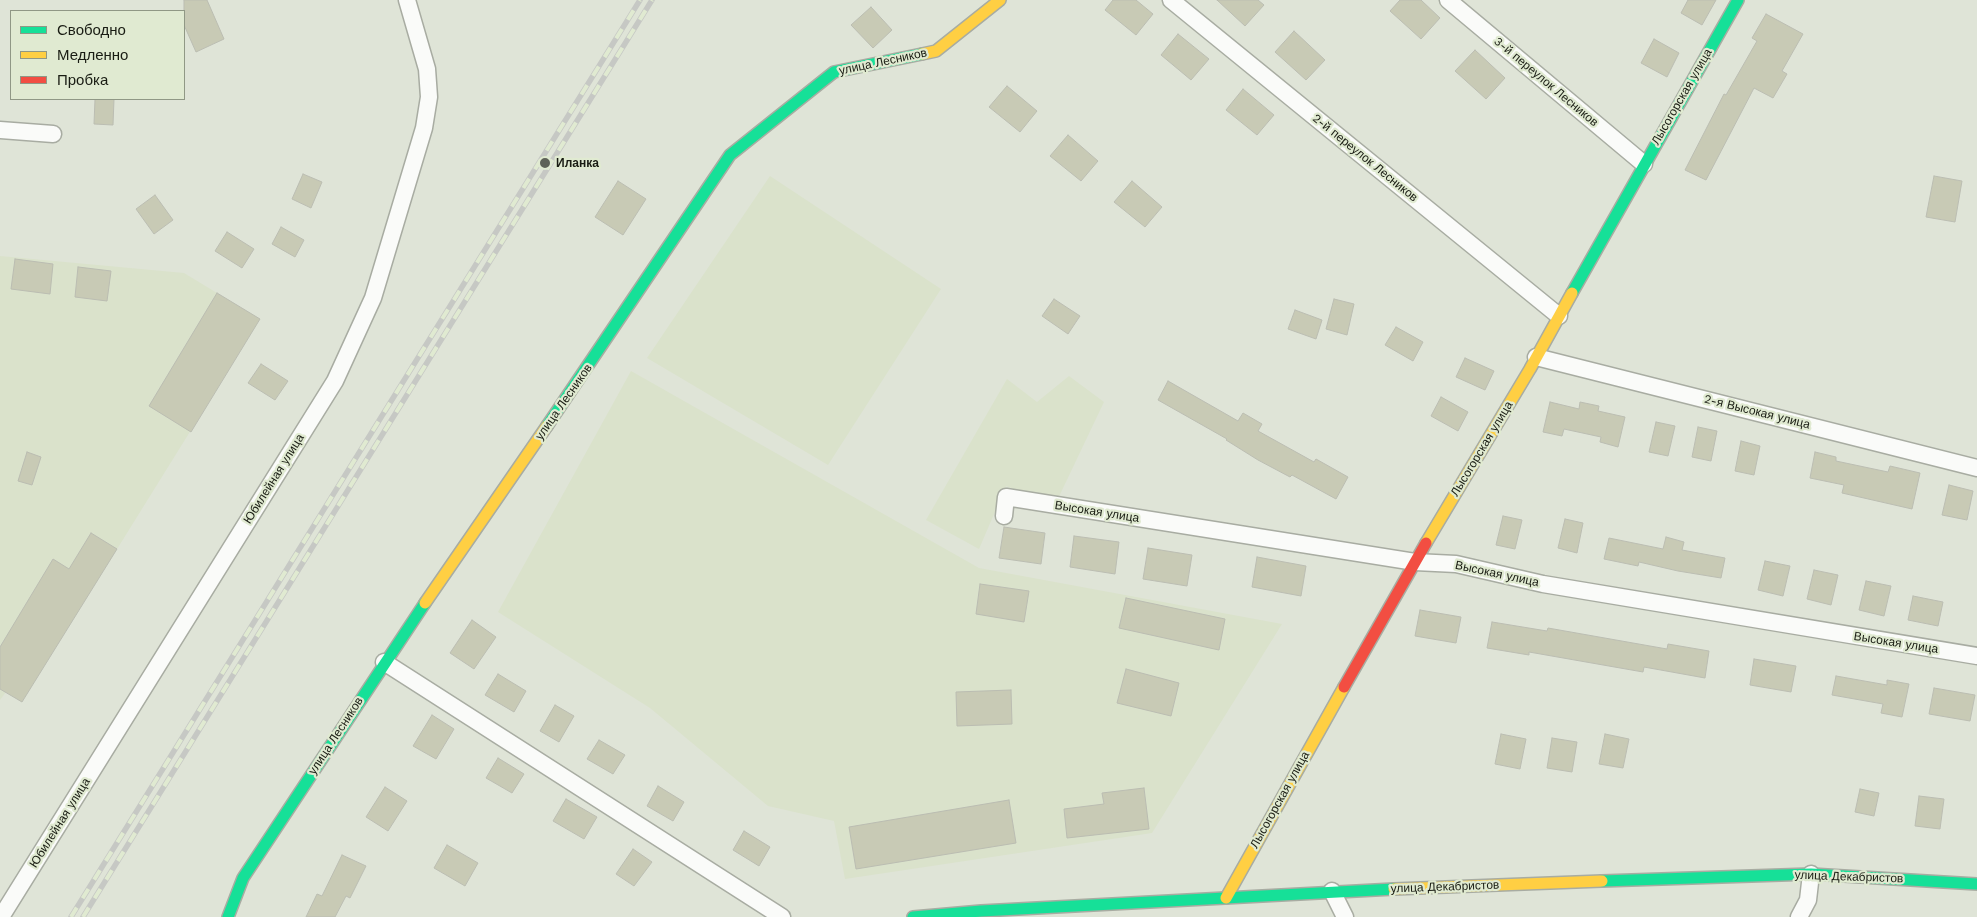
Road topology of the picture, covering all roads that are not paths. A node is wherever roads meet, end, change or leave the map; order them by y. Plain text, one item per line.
1 (407, 0) edge
2 (1000, 0) edge
3 (1171, 0) edge
4 (1448, 0) edge
5 (1738, 0) edge
6 (0, 130) edge
7 (52, 134) dead end
8 (1644, 164) junction
9 (1559, 316) junction
10 (1536, 357) junction
11 (1977, 468) edge
12 (1004, 516) dead end
13 (1415, 562) junction
14 (1977, 656) edge
15 (384, 662) junction
16 (1811, 874) junction
17 (1977, 884) edge
18 (1332, 891) junction
19 (1226, 898) junction
20 (1122, 910) edge
21 (1, 917) edge
22 (228, 917) edge
23 (782, 917) edge
24 (913, 917) edge
25 (1345, 917) edge
26 (1799, 917) edge

1 - 21 street, Юбилейная улица
2 - 15 street, улица Лесников
3 - 9 street, 2-й переулок Лесников
4 - 8 street, 3-й переулок Лесников
5 - 8 street, Лысогорская улица
6 - 7 street
8 - 9 street, Лысогорская улица
9 - 10 street, Лысогорская улица
10 - 11 street, 2-я Высокая улица
10 - 13 street, Лысогорская улица
12 - 13 street, Высокая улица
13 - 14 street, Высокая улица
13 - 19 street, Лысогорская улица
15 - 22 street, улица Лесников
15 - 23 street
16 - 17 street, улица Декабристов
16 - 18 street, улица Декабристов
16 - 26 street
18 - 19 street, улица Декабристов
18 - 25 street
19 - 20 street, улица Декабристов
20 - 24 street, улица Декабристов

